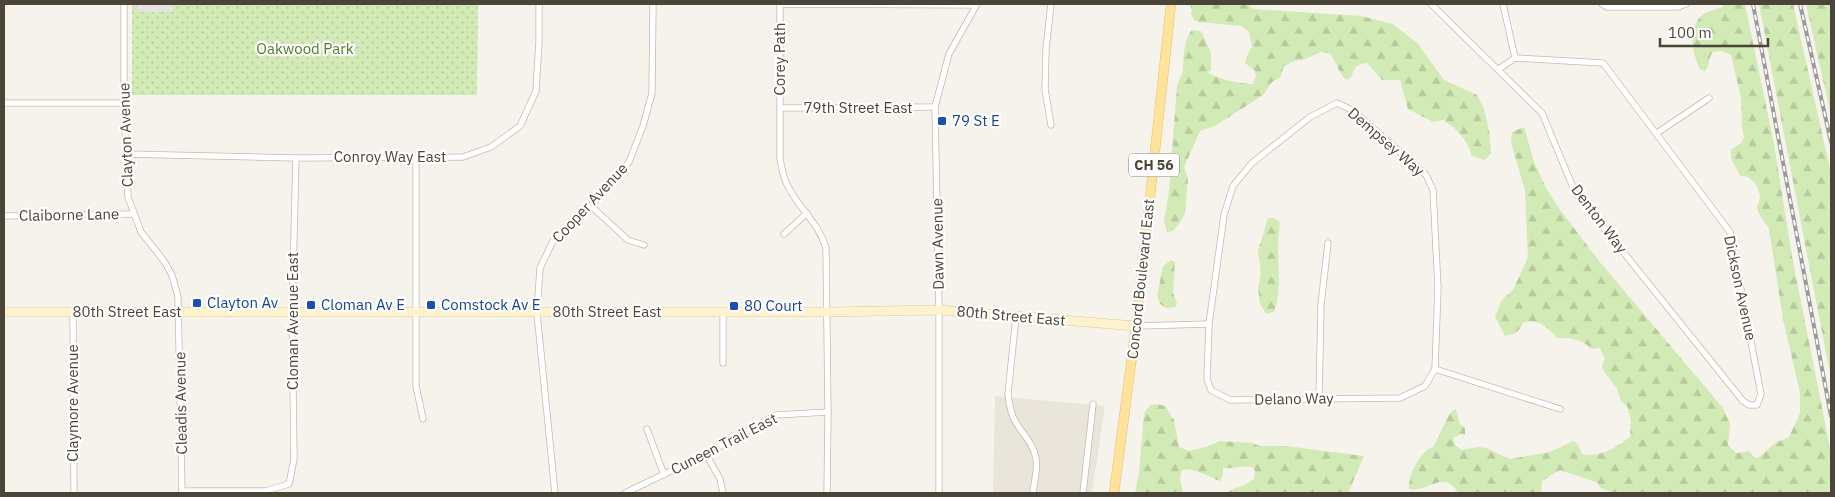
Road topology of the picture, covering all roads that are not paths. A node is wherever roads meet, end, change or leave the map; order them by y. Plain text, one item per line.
1 (124, 4) edge
2 (539, 4) edge
3 (652, 4) edge
4 (977, 4) edge
5 (1051, 4) edge
6 (1171, 4) edge
7 (1431, 4) edge
8 (1503, 4) edge
9 (1602, 4) edge
10 (1686, 4) edge
11 (1515, 58) junction
12 (1499, 70) junction
13 (1709, 98) dead end
14 (4, 103) edge
15 (124, 103) junction
16 (935, 107) junction
17 (780, 108) junction
18 (1051, 125) dead end
19 (1657, 132) junction
20 (126, 154) junction
21 (296, 158) junction
22 (416, 158) junction
23 (591, 206) junction
24 (807, 213) junction
25 (134, 214) junction
26 (4, 216) edge
27 (784, 234) dead end
28 (1328, 243) dead end
29 (644, 245) dead end
30 (939, 310) junction
31 (4, 312) edge
32 (73, 312) junction
33 (179, 312) junction
34 (292, 312) junction
35 (415, 312) junction
36 (537, 312) junction
37 (723, 312) junction
38 (827, 312) junction
39 (1016, 316) junction
40 (1209, 324) junction
41 (1136, 326) junction
42 (723, 363) dead end
43 (1435, 369) junction
44 (1319, 399) junction
45 (1093, 404) dead end
46 (1757, 405) joint
47 (1560, 409) dead end
48 (828, 412) junction
49 (423, 419) dead end
50 (647, 429) dead end
51 (706, 454) junction
52 (664, 475) junction
53 (182, 492) edge
54 (74, 493) edge
55 (554, 493) edge
56 (625, 493) edge
57 (723, 493) edge
58 (827, 493) edge
59 (939, 493) edge
60 (1033, 493) edge
61 (1084, 493) edge
62 (1114, 493) edge

1 - 15 street, Clayton Avenue
2 - 22 street, Conroy Way East
3 - 23 street, Cooper Avenue
4 - 16 street, Dawn Avenue
4 - 17 street, Corey Path
5 - 18 street
6 - 41 main road, Concord Boulevard East / CH 56
7 - 12 street, Denton Way
8 - 11 street
9 - 10 street
11 - 12 street
11 - 19 street, Dickson Avenue
12 - 46 street, Denton Way
13 - 19 street
14 - 15 street
15 - 20 street, Clayton Avenue
16 - 17 street, 79th Street East
16 - 30 street, Dawn Avenue
17 - 24 street, Corey Path
19 - 46 street, Dickson Avenue
20 - 21 street, Conroy Way East
20 - 25 street, Clayton Avenue
21 - 22 street, Conroy Way East
21 - 34 street, Cloman Avenue East
22 - 35 street
23 - 29 street
23 - 36 street, Cooper Avenue
24 - 27 street
24 - 38 street, Corey Path
25 - 26 street, Claiborne Lane
25 - 33 street, Clayton Avenue
28 - 44 street
30 - 38 street, 80th Street East
30 - 39 street, 80th Street East
30 - 59 street, Dawn Avenue
31 - 32 street, 80th Street East
32 - 33 street, 80th Street East
32 - 54 street, Claymore Avenue
33 - 34 street, 80th Street East
33 - 53 street, Cleadis Avenue
34 - 35 street, 80th Street East
34 - 53 street, Cloman Avenue East
35 - 36 street, 80th Street East
35 - 49 street
36 - 37 street, 80th Street East
36 - 55 street, Cooper Avenue
37 - 38 street, 80th Street East
37 - 42 street
38 - 48 street, Corey Path
39 - 41 street, 80th Street East
39 - 60 street
40 - 41 street, 80th Street East
40 - 43 street, Dempsey Way
40 - 44 street, Delano Way
41 - 62 main road, Concord Boulevard East / CH 56
43 - 44 street, Delano Way
43 - 47 street
45 - 61 street
48 - 51 street, Cuneen Trail East
48 - 58 street, Corey Path
50 - 52 street
51 - 52 street, Cuneen Trail East
51 - 57 street
52 - 56 street, Cuneen Trail East

